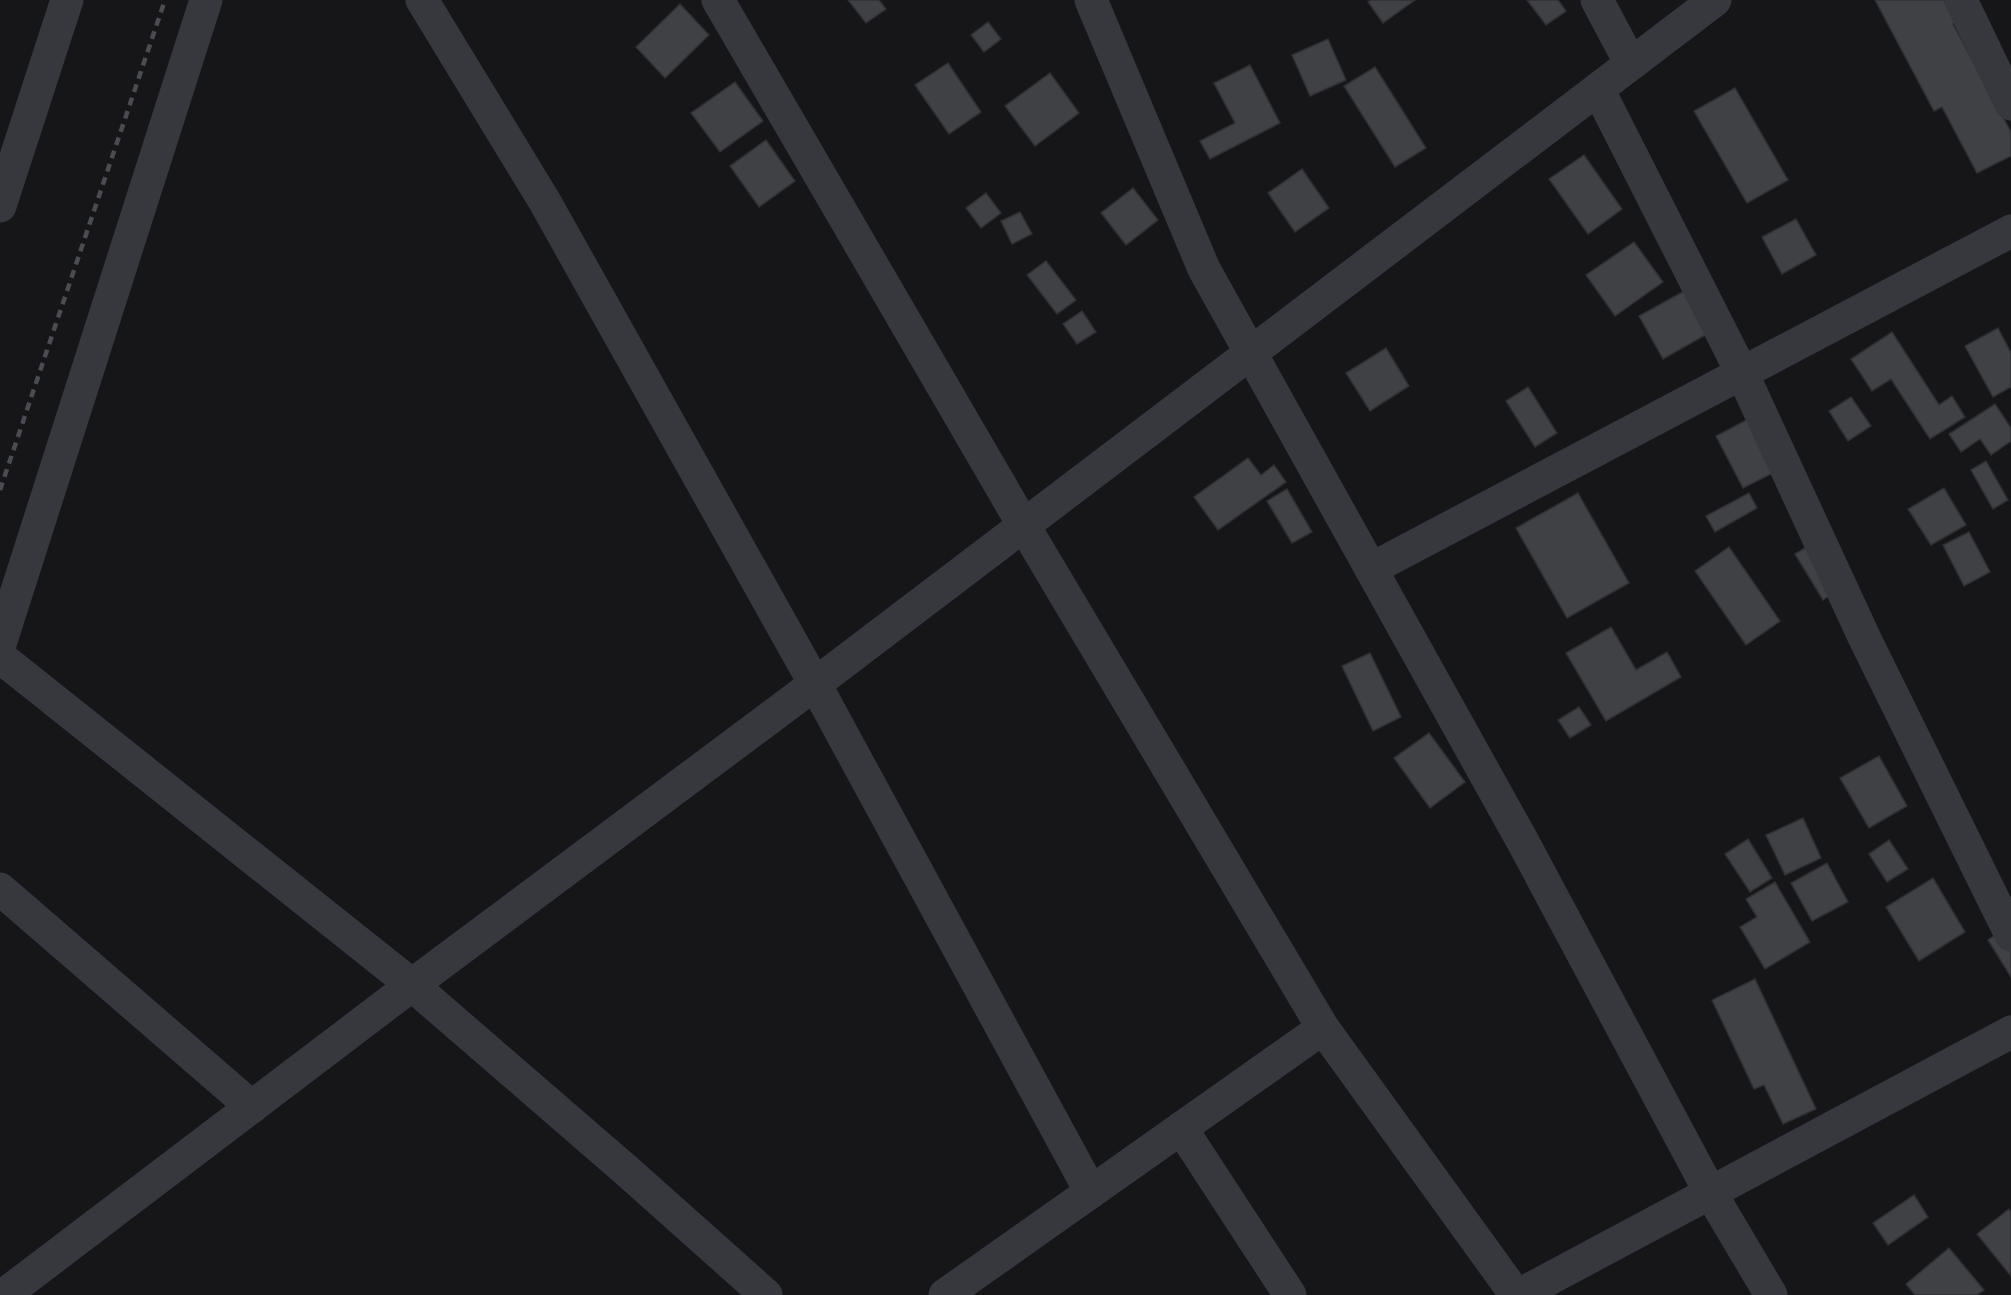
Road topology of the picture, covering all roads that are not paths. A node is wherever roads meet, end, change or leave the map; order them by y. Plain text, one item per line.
1 (67, 0) edge
2 (206, 0) edge
3 (422, 0) edge
4 (718, 0) edge
5 (1091, 0) edge
6 (1597, 0) edge
7 (1715, 0) edge
8 (1961, 0) edge
9 (1631, 64) junction
10 (1598, 89) junction
11 (2011, 104) edge
12 (0, 206) edge
13 (2011, 231) edge
14 (1251, 353) junction
15 (1742, 373) junction
16 (1024, 526) junction
17 (1371, 569) junction
18 (0, 644) edge
19 (0, 657) edge
20 (815, 684) junction
21 (0, 888) edge
22 (2011, 935) edge
23 (412, 985) junction
24 (1323, 1028) junction
25 (2011, 1032) edge
26 (252, 1107) junction
27 (1181, 1128) junction
28 (1091, 1192) junction
29 (1710, 1192) junction
30 (4, 1295) edge
31 (766, 1295) edge
32 (945, 1295) edge
33 (1290, 1295) edge
34 (1517, 1295) edge
35 (1771, 1295) edge

1 - 12 street
2 - 18 street
3 - 20 street
4 - 16 street
5 - 14 street
6 - 9 street
7 - 9 street
8 - 11 street
9 - 10 street
10 - 14 street
10 - 15 street
13 - 15 street
14 - 16 street
14 - 17 street
15 - 17 street
15 - 22 street
16 - 20 street
16 - 24 street
17 - 29 street
19 - 23 street
20 - 23 street
20 - 28 street
21 - 26 street
23 - 26 street
23 - 31 street
24 - 27 street
24 - 34 street
25 - 29 street
26 - 30 street
27 - 28 street
27 - 33 street
28 - 32 street
29 - 34 street
29 - 35 street

